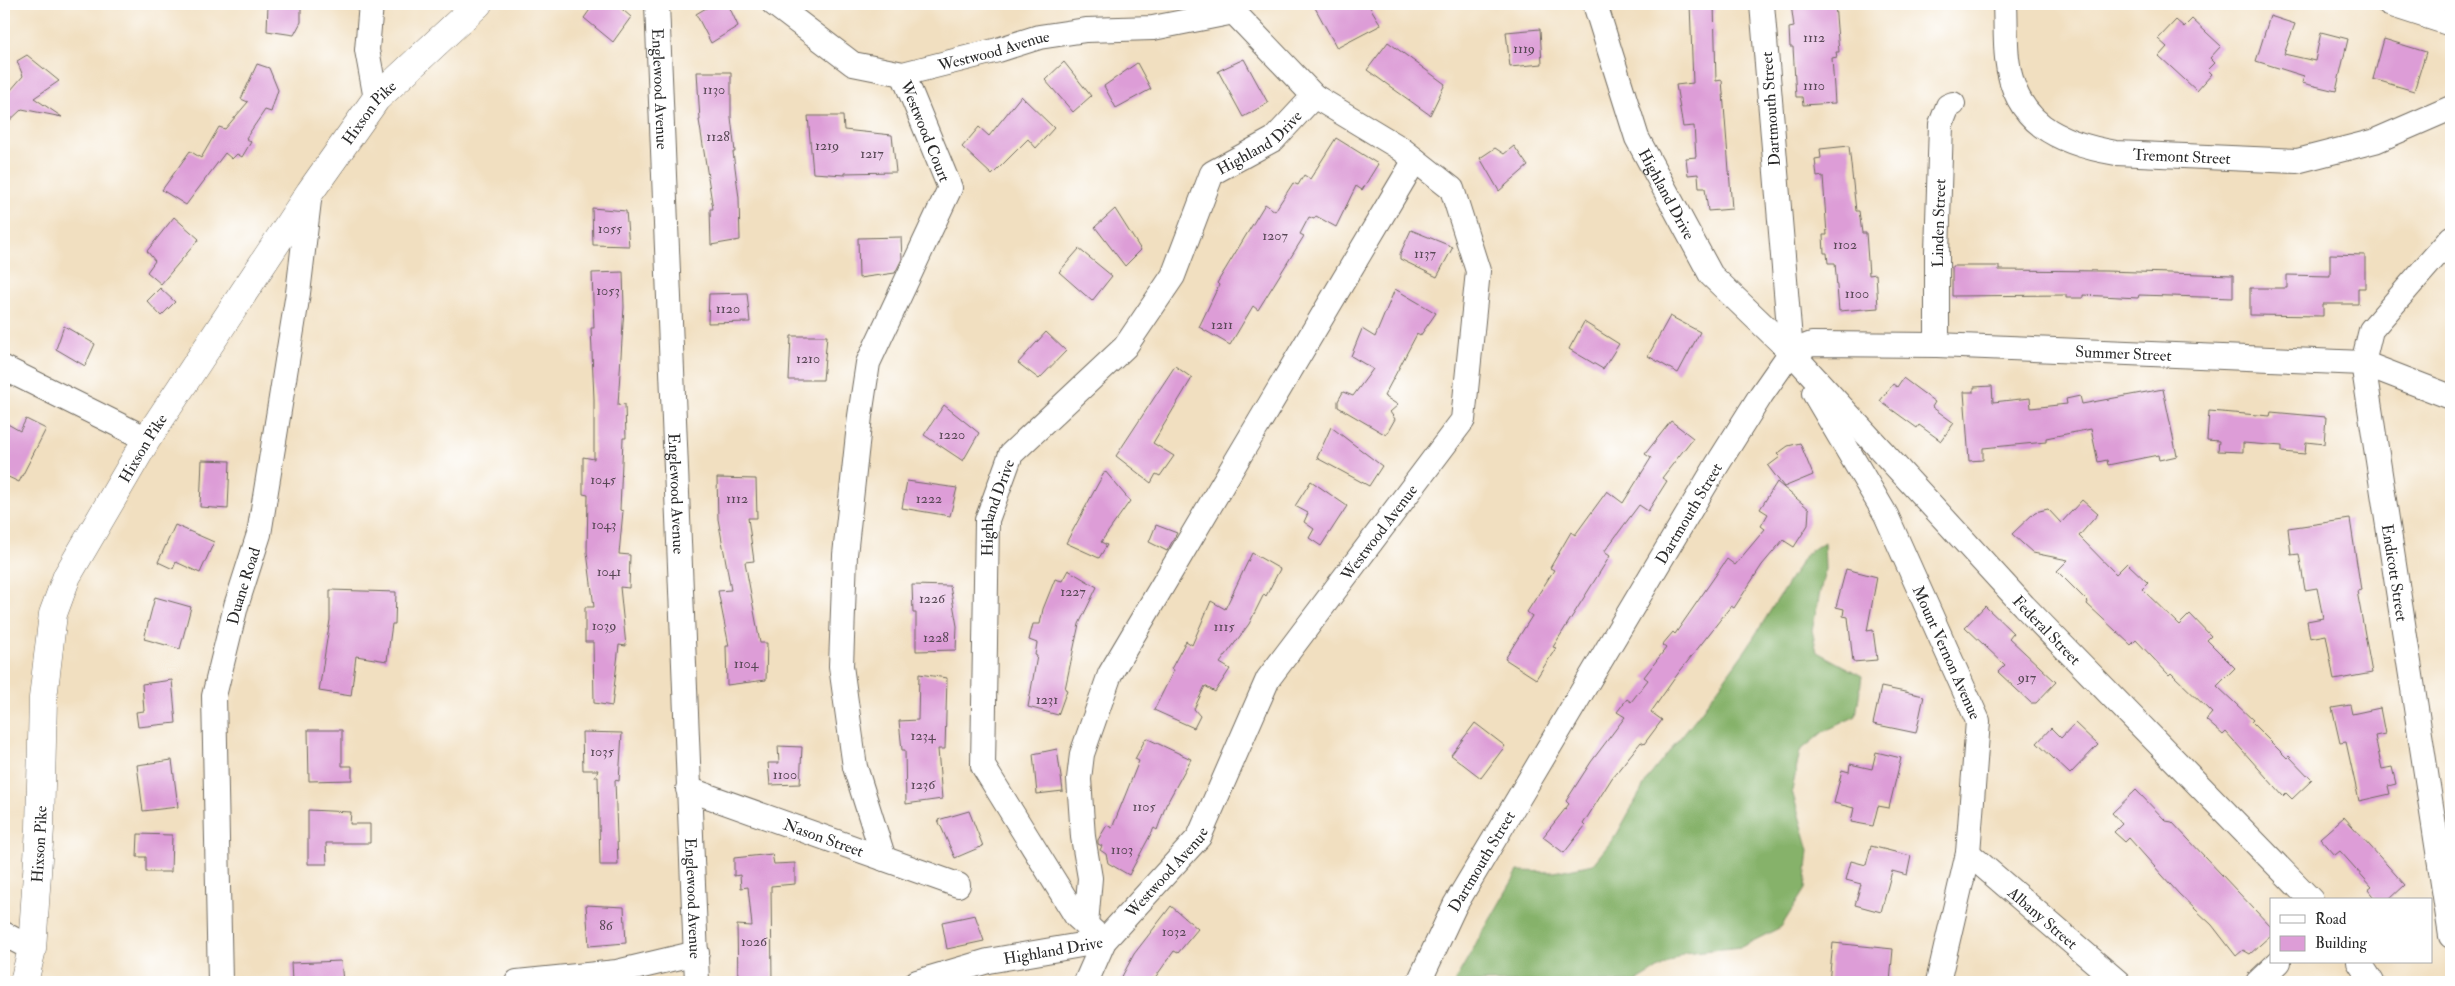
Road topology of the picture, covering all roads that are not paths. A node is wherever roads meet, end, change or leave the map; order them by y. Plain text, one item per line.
1 (371, 4) edge
2 (478, 4) edge
3 (657, 4) edge
4 (774, 4) edge
5 (1595, 4) edge
6 (1762, 4) edge
7 (2005, 4) edge
8 (2389, 4) edge
9 (1230, 8) edge
10 (2451, 24) edge
11 (903, 74) junction
12 (1314, 96) junction
13 (376, 100) junction
14 (1953, 104) dead end
15 (2451, 108) edge
16 (1415, 160) junction
17 (310, 192) junction
18 (2451, 238) edge
19 (1937, 345) junction
20 (1791, 352) junction
21 (2363, 364) junction
22 (4, 368) edge
23 (2451, 397) edge
24 (147, 438) junction
25 (688, 789) junction
26 (1968, 853) junction
27 (884, 859) junction
28 (958, 886) dead end
29 (2309, 898) edge
30 (1086, 924) junction
31 (4, 934) edge
32 (2451, 936) edge
33 (1104, 940) junction
34 (32, 949) junction
35 (697, 954) junction
36 (2277, 964) edge
37 (2359, 964) edge
38 (24, 982) edge
39 (220, 982) edge
40 (517, 982) edge
41 (697, 982) edge
42 (917, 982) edge
43 (1086, 982) edge
44 (1419, 982) edge
45 (1938, 982) edge
46 (2118, 982) edge
47 (2258, 982) edge
48 (2372, 982) edge

1 - 13 street
2 - 13 main road, Hixson Pike
3 - 25 street, Englewood Avenue
4 - 11 street, Westwood Avenue
5 - 20 street, Highland Drive
6 - 20 street, Dartmouth Street
7 - 15 street, Tremont Street
8 - 10 street
9 - 11 street, Westwood Avenue
9 - 12 street, Highland Drive
11 - 27 street, Westwood Court
12 - 16 street, Westwood Avenue
12 - 30 street, Highland Drive
13 - 17 main road, Hixson Pike
14 - 19 street, Linden Street
16 - 30 street
16 - 33 street, Westwood Avenue
17 - 24 main road, Hixson Pike
17 - 39 street, Duane Road
18 - 21 street, Endicott Street
19 - 20 street, Summer Street
19 - 21 street, Summer Street
20 - 26 street, Mount Vernon Avenue
20 - 29 street, Federal Street
20 - 44 street, Dartmouth Street
21 - 23 street, Summer Street
21 - 32 street, Endicott Street
22 - 24 street
24 - 34 main road, Hixson Pike
25 - 27 street, Nason Street
25 - 35 street, Englewood Avenue
26 - 45 street, Mount Vernon Avenue
26 - 46 street, Albany Street
27 - 28 street, Nason Street
30 - 33 street, Highland Drive
31 - 34 street
33 - 42 street, Highland Drive
33 - 43 street, Westwood Avenue
34 - 38 main road, Hixson Pike
35 - 40 street
35 - 41 street, Englewood Avenue
36 - 47 street
37 - 48 street

